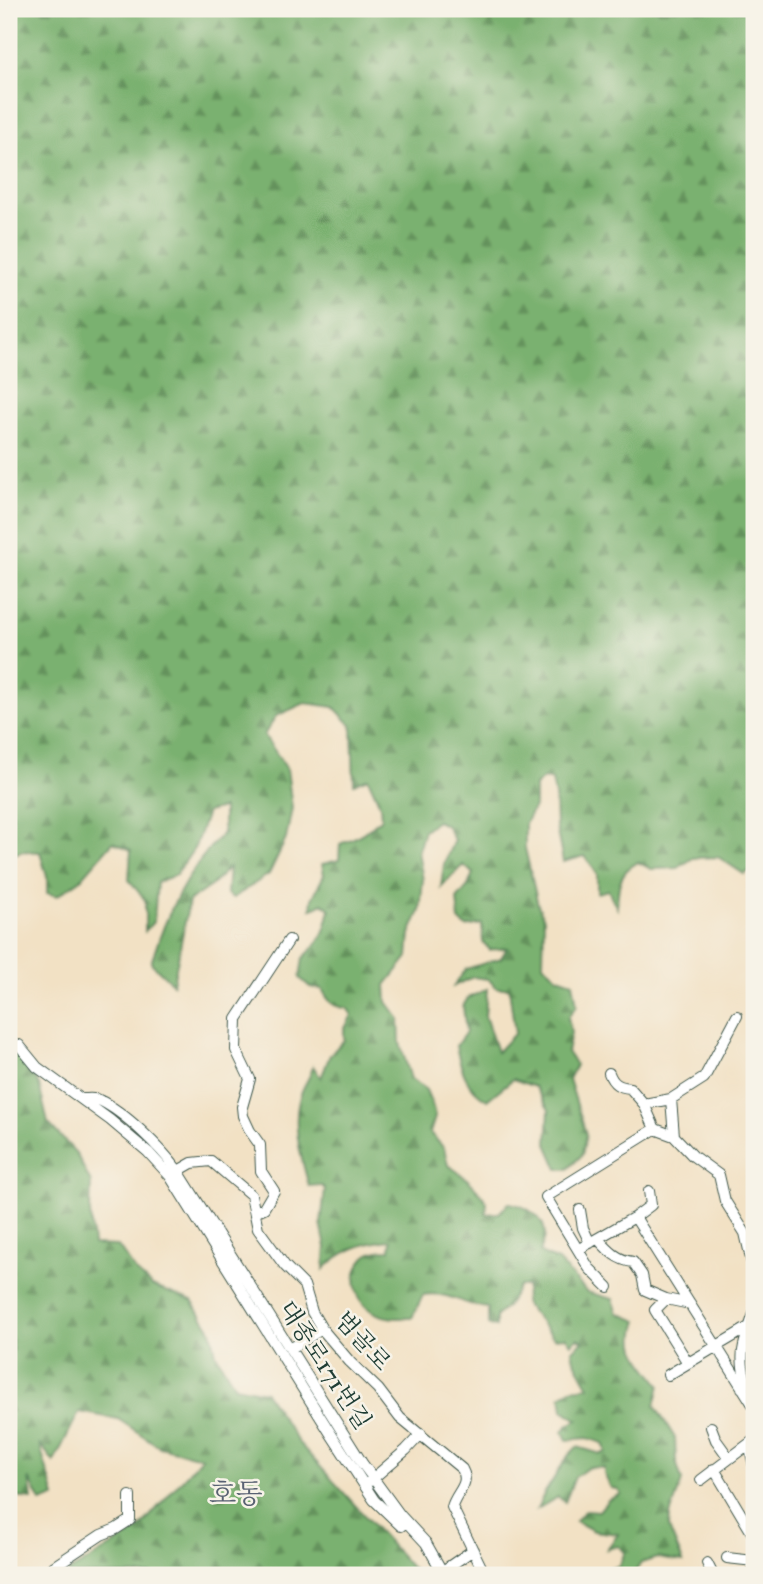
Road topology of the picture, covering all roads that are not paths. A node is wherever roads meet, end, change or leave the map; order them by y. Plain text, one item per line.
1 (289, 940) dead end
2 (737, 1016) dead end
3 (19, 1045) dead end
4 (609, 1073) dead end
5 (671, 1099) junction
6 (644, 1104) junction
7 (655, 1129) junction
8 (674, 1136) junction
9 (174, 1174) junction
10 (649, 1191) dead end
11 (580, 1210) dead end
12 (256, 1212) junction
13 (635, 1217) junction
14 (594, 1241) junction
15 (579, 1249) junction
16 (754, 1272) edge
17 (608, 1287) dead end
18 (666, 1299) junction
19 (690, 1304) junction
20 (754, 1314) edge
21 (752, 1326) edge
22 (322, 1329) junction
23 (717, 1346) junction
24 (290, 1349) junction
25 (688, 1363) junction
26 (668, 1375) dead end
27 (754, 1383) edge
28 (743, 1389) junction
29 (754, 1406) edge
30 (711, 1427) dead end
31 (421, 1434) junction
32 (751, 1442) edge
33 (729, 1458) junction
34 (754, 1465) edge
35 (714, 1469) junction
36 (701, 1480) dead end
37 (369, 1482) junction
38 (130, 1496) dead end
39 (754, 1536) edge
40 (473, 1550) junction
41 (727, 1558) dead end
42 (754, 1561) edge
43 (707, 1563) dead end
44 (754, 1572) edge
45 (41, 1575) edge
46 (443, 1575) edge
47 (485, 1575) edge
48 (713, 1575) edge
49 (749, 1575) edge

1 - 12 street
2 - 5 street
3 - 9 street, 대종로171번길
4 - 6 street
5 - 6 street
5 - 8 street
6 - 7 street
7 - 8 street
7 - 15 street
8 - 16 street
9 - 12 street, 범골로
9 - 24 street, 대종로171번길
9 - 37 street
10 - 13 street
11 - 14 street
12 - 22 street, 범골로
13 - 14 street
13 - 19 street
14 - 15 street
14 - 18 street
15 - 17 street
18 - 19 street
18 - 25 street
19 - 23 street
20 - 21 street
21 - 23 street
21 - 28 street
22 - 24 street
22 - 31 street, 범골로
23 - 25 street
23 - 28 street
24 - 37 street, 대종로171번길
25 - 26 street
27 - 28 street
28 - 29 street
30 - 33 street
31 - 37 street
31 - 40 street, 범골로
32 - 33 street
32 - 34 street
33 - 35 street
35 - 36 street
35 - 39 street
37 - 46 street, 대종로171번길
38 - 45 street
40 - 46 street
40 - 47 street, 범골로
41 - 42 street
43 - 48 street
44 - 49 street

